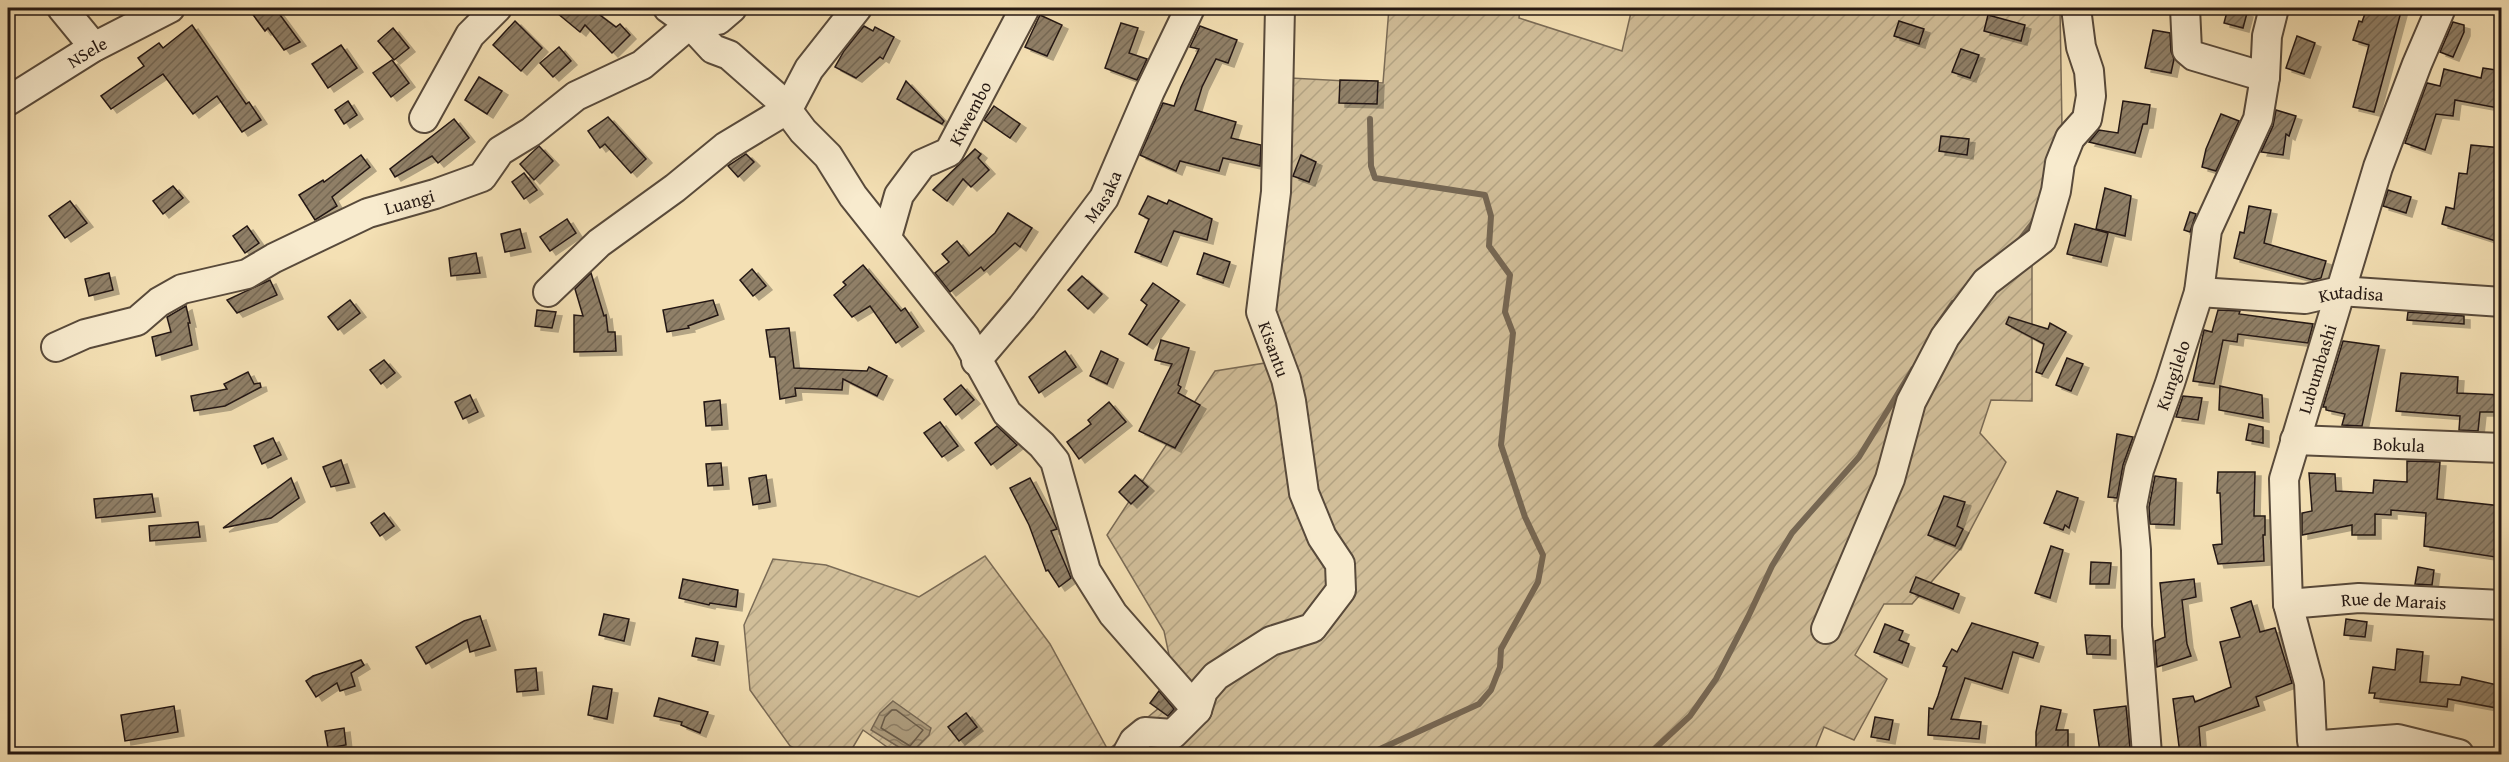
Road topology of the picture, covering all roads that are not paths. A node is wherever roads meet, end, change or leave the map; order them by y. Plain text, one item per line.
1 (62, 8) edge
2 (170, 8) edge
3 (497, 8) edge
4 (732, 8) edge
5 (857, 8) edge
6 (1025, 8) edge
7 (1190, 8) edge
8 (1280, 8) edge
9 (2076, 8) edge
10 (2185, 8) edge
11 (2274, 8) edge
12 (2441, 8) edge
13 (679, 16) edge
14 (94, 47) junction
15 (2265, 77) junction
16 (8, 101) edge
17 (788, 109) junction
18 (424, 118) dead end
19 (887, 237) junction
20 (2340, 291) junction
21 (548, 292) dead end
22 (2199, 292) junction
23 (2502, 302) edge
24 (56, 347) dead end
25 (976, 361) junction
26 (2295, 440) junction
27 (2502, 448) edge
28 (2288, 604) junction
29 (2502, 605) edge
30 (1826, 629) dead end
31 (1197, 710) junction
32 (1127, 754) edge
33 (2147, 754) edge
34 (2459, 754) edge

1 - 14 street
2 - 14 street, NSele
3 - 18 street
4 - 13 street
5 - 17 street
6 - 19 street, Kiwembo
7 - 25 street, Masaka
8 - 31 street, Kisantu
9 - 30 street
10 - 15 street
11 - 15 street, Kungilelo
12 - 20 street, Lubumbashi
13 - 17 street
13 - 24 street, Luangi
14 - 16 street, NSele
15 - 22 street, Kungilelo
17 - 19 street
17 - 21 street
19 - 25 street
20 - 22 street, Kutadisa
20 - 23 street, Kutadisa
20 - 26 street, Lubumbashi
22 - 33 street, Kungilelo
25 - 31 street
26 - 27 street, Bokula
26 - 28 street, Lubumbashi
28 - 29 street, Rue de Marais
28 - 34 street, Lubumbashi
31 - 32 street

